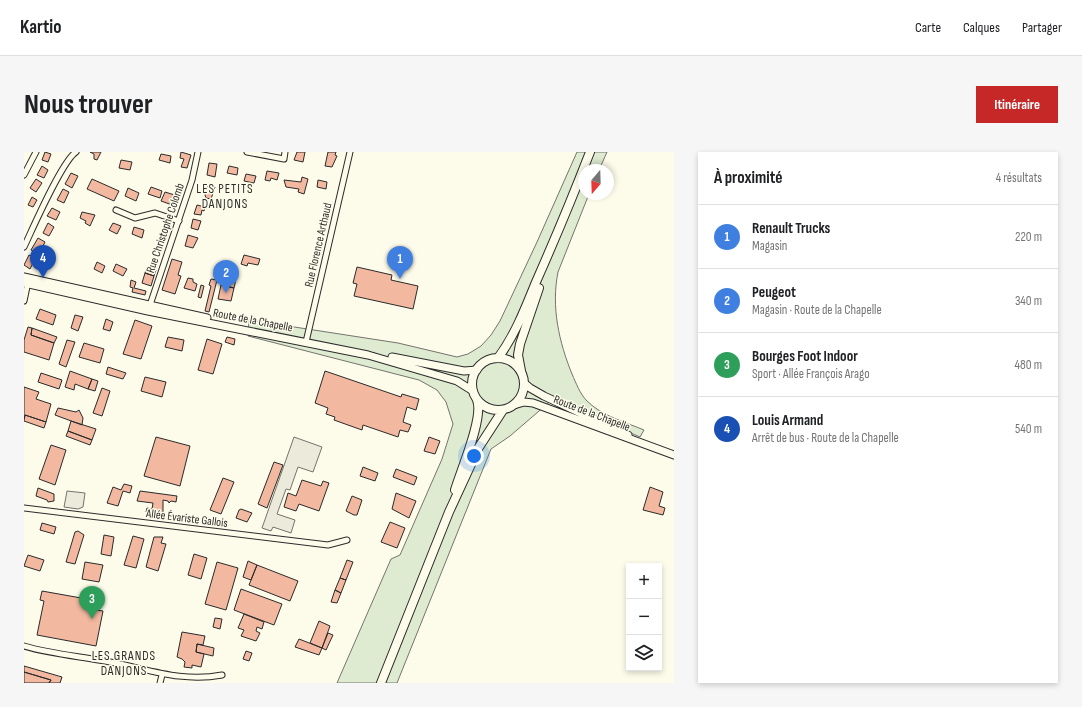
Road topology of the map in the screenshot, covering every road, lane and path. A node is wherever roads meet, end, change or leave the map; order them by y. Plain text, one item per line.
1 (36, 152) edge
2 (76, 152) edge
3 (198, 152) edge
4 (247, 152) edge
5 (285, 152) edge
6 (350, 152) edge
7 (590, 152) edge
8 (24, 175) edge
9 (116, 210) dead end
10 (179, 221) junction
11 (558, 234) junction
12 (24, 246) edge
13 (26, 281) edge
14 (24, 301) edge
15 (149, 308) junction
16 (307, 340) junction
17 (498, 358) junction
18 (477, 370) junction
19 (521, 372) junction
20 (524, 383) junction
21 (475, 395) junction
22 (514, 405) junction
23 (503, 410) junction
24 (662, 451) junction
25 (674, 455) edge
26 (24, 508) edge
27 (449, 512) junction
28 (347, 540) dead end
29 (24, 646) edge
30 (162, 675) junction
31 (222, 675) dead end
32 (160, 683) edge
33 (381, 683) edge

1 - 8 street
2 - 12 street
3 - 10 street, Rue Christophe Colomb
4 - 5 street
6 - 16 street, Rue Florence Arthaud
7 - 11 main road
9 - 10 street
10 - 15 street, Rue Christophe Colomb
11 - 17 main road
11 - 19 main road
13 - 14 street
13 - 15 main road, Route de la Chapelle
15 - 16 main road, Route de la Chapelle
16 - 18 main road, Route de la Chapelle
16 - 21 main road, Route de la Chapelle
17 - 18 main road
17 - 19 main road
18 - 21 main road
19 - 20 main road
20 - 22 main road
20 - 24 main road, Route de la Chapelle
21 - 23 main road
21 - 27 main road
22 - 23 main road
22 - 24 main road, Route de la Chapelle
23 - 27 main road
24 - 25 main road, Route de la Chapelle
26 - 28 street, Allée Évariste Gallois
27 - 33 main road
29 - 30 street
30 - 31 street
30 - 32 street

